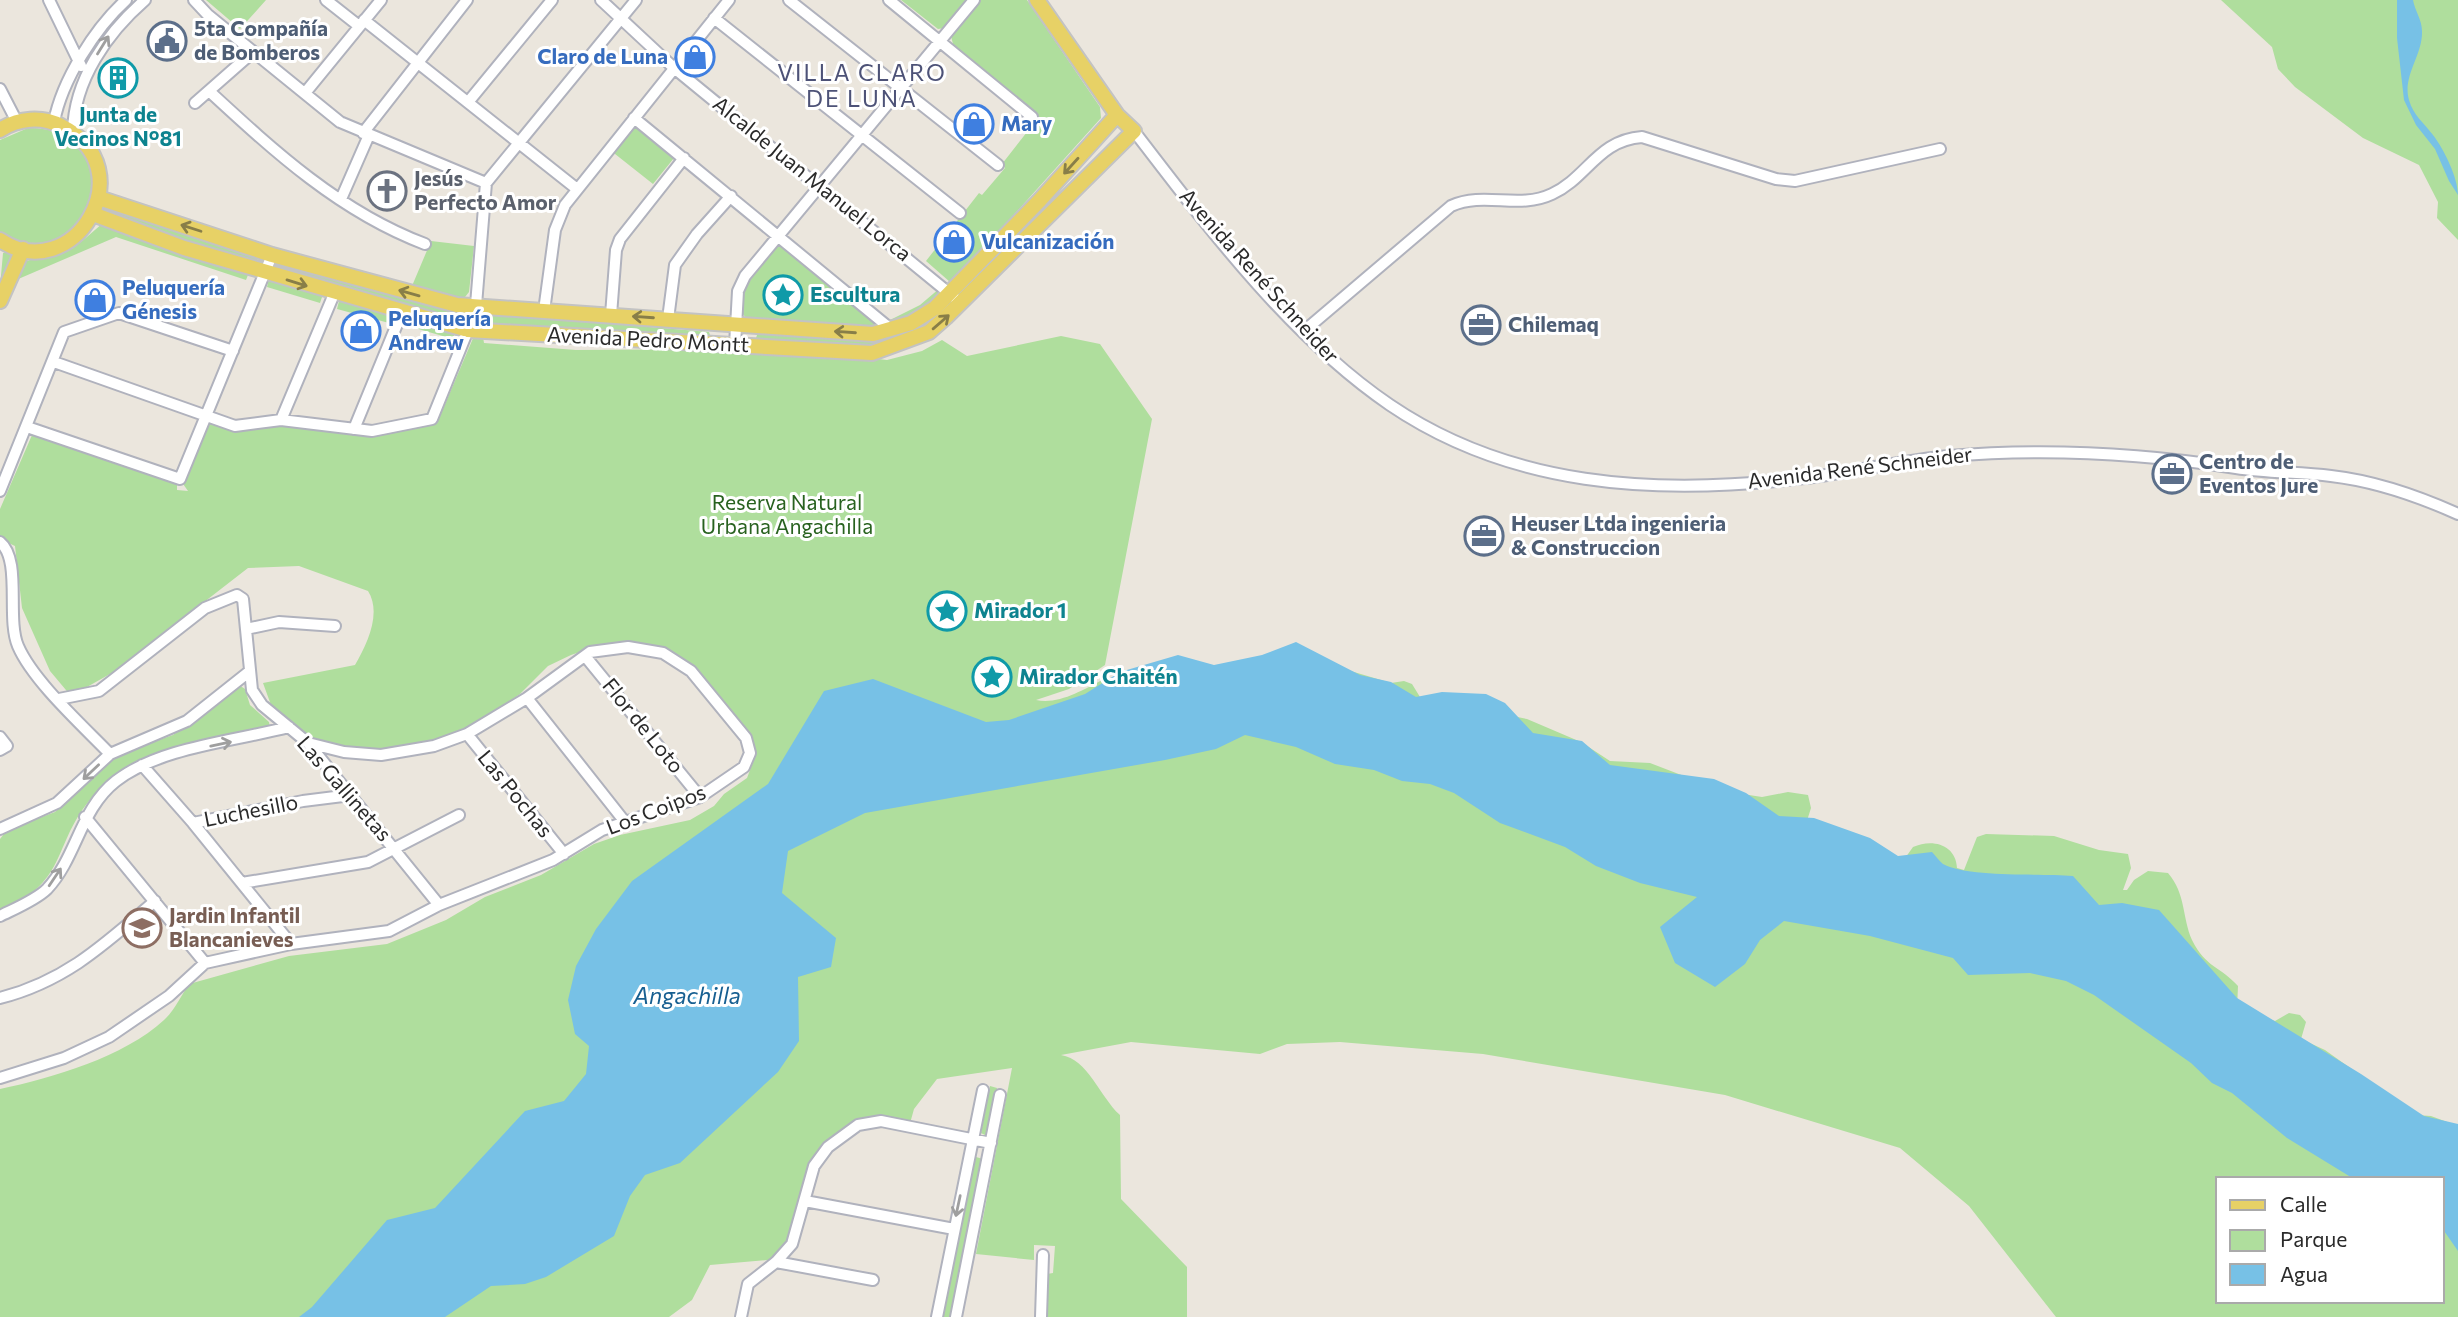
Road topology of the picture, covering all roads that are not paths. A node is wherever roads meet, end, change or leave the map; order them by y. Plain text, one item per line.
1 (49, 0) edge
2 (126, 0) edge
3 (145, 0) edge
4 (194, 0) edge
5 (326, 0) edge
6 (381, 0) edge
7 (467, 0) edge
8 (552, 0) edge
9 (601, 0) edge
10 (636, 0) edge
11 (729, 0) edge
12 (789, 0) edge
13 (888, 0) edge
14 (974, 0) edge
15 (1037, 0) edge
16 (622, 17) junction
17 (714, 18) junction
18 (362, 23) junction
19 (941, 41) junction
20 (253, 52) junction
21 (418, 61) junction
22 (79, 63) junction
23 (674, 68) junction
24 (88, 75) junction
25 (0, 89) edge
26 (900, 89) junction
27 (209, 91) junction
28 (305, 93) junction
29 (469, 101) junction
30 (195, 103) dead end
31 (1117, 115) junction
32 (1032, 117) dead end
33 (634, 118) junction
34 (17, 122) junction
35 (54, 122) junction
36 (0, 130) edge
37 (1134, 131) junction
38 (73, 132) junction
39 (366, 134) junction
40 (862, 136) junction
41 (519, 142) junction
42 (1940, 149) dead end
43 (684, 159) junction
44 (999, 166) dead end
45 (486, 183) junction
46 (821, 186) junction
47 (577, 189) junction
48 (731, 196) junction
49 (99, 198) junction
50 (341, 199) junction
51 (960, 213) dead end
52 (93, 214) junction
53 (780, 234) junction
54 (1, 243) edge
55 (425, 244) dead end
56 (23, 249) junction
57 (272, 255) junction
58 (265, 273) junction
59 (334, 294) junction
60 (955, 298) junction
61 (0, 301) edge
62 (475, 305) junction
63 (544, 311) junction
64 (402, 312) junction
65 (611, 315) junction
66 (668, 319) junction
67 (735, 324) junction
68 (468, 330) junction
69 (892, 330) junction
70 (1304, 331) junction
71 (734, 345) junction
72 (233, 351) junction
73 (54, 362) junction
74 (206, 417) junction
75 (281, 420) junction
76 (27, 427) junction
77 (354, 429) junction
78 (0, 491) edge
79 (2458, 514) edge
80 (0, 542) edge
81 (335, 626) dead end
82 (246, 629) junction
83 (585, 656) junction
84 (250, 671) junction
85 (527, 698) junction
86 (59, 699) junction
87 (289, 727) junction
88 (467, 734) junction
89 (0, 737) edge
90 (308, 743) junction
91 (0, 750) edge
92 (110, 754) junction
93 (142, 765) junction
94 (351, 795) junction
95 (700, 797) junction
96 (459, 815) dead end
97 (85, 817) junction
98 (625, 822) junction
99 (193, 823) junction
100 (0, 830) edge
101 (395, 849) junction
102 (564, 854) junction
103 (242, 883) junction
104 (155, 901) junction
105 (439, 905) junction
106 (0, 916) edge
107 (291, 944) junction
108 (205, 963) junction
109 (0, 998) edge
110 (0, 1078) edge
111 (982, 1090) dead end
112 (1000, 1095) dead end
113 (972, 1139) junction
114 (991, 1143) junction
115 (805, 1201) junction
116 (954, 1229) junction
117 (1043, 1255) dead end
118 (776, 1262) junction
119 (873, 1280) dead end
120 (741, 1317) edge
121 (937, 1317) edge
122 (956, 1317) edge
123 (1041, 1317) edge

1 - 22 street
2 - 22 street
24 -> 3 street
4 - 20 street
5 - 18 street
6 - 18 street
7 - 21 street
8 - 29 street
9 - 16 street, Alcalde Juan Manuel Lorca
10 - 16 street
11 - 17 street
12 - 26 street
13 - 19 street
14 - 19 street
15 - 31 main road, Avenida René Schneider
16 - 23 street, Alcalde Juan Manuel Lorca
16 - 41 street
17 - 23 street
17 - 40 street
18 - 21 street
18 - 28 street
19 - 26 street
19 - 32 street
20 - 27 street
20 - 28 street
21 - 29 street
21 - 39 street
22 - 24 street
22 - 35 street
23 - 33 street
23 - 46 street, Alcalde Juan Manuel Lorca
24 - 38 street
25 - 34 street
26 - 40 street
26 - 44 street
27 - 30 street
27 - 50 street
28 - 39 street
29 - 41 street
31 - 37 main road, Avenida René Schneider
31 -> 60 main road, Avenida Pedro Montt
33 - 43 street
33 - 47 street
34 - 35 main road
34 - 36 main road
35 - 38 main road
37 - 60 main road, Avenida Pedro Montt
37 - 70 street, Avenida René Schneider
38 - 49 main road
39 - 45 street
39 - 50 street
40 - 46 street
40 - 51 street
41 - 45 street
41 - 47 street
42 - 70 street
43 - 48 street
43 - 65 street
45 - 62 street
46 - 53 street
46 - 60 street, Alcalde Juan Manuel Lorca
47 - 63 street
48 - 53 street
48 - 66 street
49 - 52 main road
57 -> 49 main road, Avenida Pedro Montt
50 - 55 street
52 - 56 main road
52 - 58 main road, Avenida Pedro Montt
53 - 67 street
53 - 69 street
54 - 56 main road
56 - 61 main road
57 - 58 street
62 -> 57 main road, Avenida Pedro Montt
58 -> 59 main road, Avenida Pedro Montt
58 - 72 street
59 - 64 main road, Avenida Pedro Montt
59 - 75 street
60 - 69 main road, Avenida Pedro Montt
71 -> 60 main road, Avenida Pedro Montt
62 - 63 main road, Avenida Pedro Montt
63 - 65 main road, Avenida Pedro Montt
64 - 68 main road, Avenida Pedro Montt
64 - 77 street
66 -> 65 main road, Avenida Pedro Montt
66 - 67 main road, Avenida Pedro Montt
69 -> 67 main road, Avenida Pedro Montt
67 - 71 street
68 - 71 main road, Avenida Pedro Montt
68 - 77 street
70 - 79 street, Avenida René Schneider
72 - 73 street
72 - 74 street
73 - 74 street
73 - 76 street
74 - 75 street
74 - 76 street
75 - 77 street
76 - 78 street
80 - 86 street
81 - 82 street
82 - 84 street, Las Gallinetas
82 - 86 street, Las Gallinetas
83 - 85 street, Los Coipos
83 - 95 street, Flor de Loto
83 - 95 street, Los Coipos
84 - 87 street, Las Gallinetas
84 - 92 street
85 - 88 street, Los Coipos
85 - 98 street
86 - 92 street
87 - 90 street, Las Gallinetas
93 -> 87 street
88 - 90 street, Los Coipos
88 - 102 street, Las Pochas
89 - 91 street
90 - 94 street, Las Gallinetas
92 -> 100 street
93 - 97 street
93 - 99 street
94 - 99 street, Luchesillo
94 - 101 street, Las Gallinetas
95 - 98 street, Los Coipos
96 - 101 street
97 - 104 street
106 -> 97 street
98 - 102 street, Los Coipos
99 - 103 street
101 - 103 street
101 - 105 street, Las Gallinetas
102 - 105 street, Los Coipos
103 - 107 street
104 - 108 street
104 - 109 street
105 - 107 street, Los Coipos
107 - 108 street, Los Coipos
108 - 110 street, Los Coipos
111 - 113 street
112 - 114 street
113 - 114 street
113 - 115 street
113 -> 116 street
114 - 122 street
115 - 116 street
115 - 118 street
116 - 121 street
117 - 123 street
118 - 119 street
118 - 120 street

